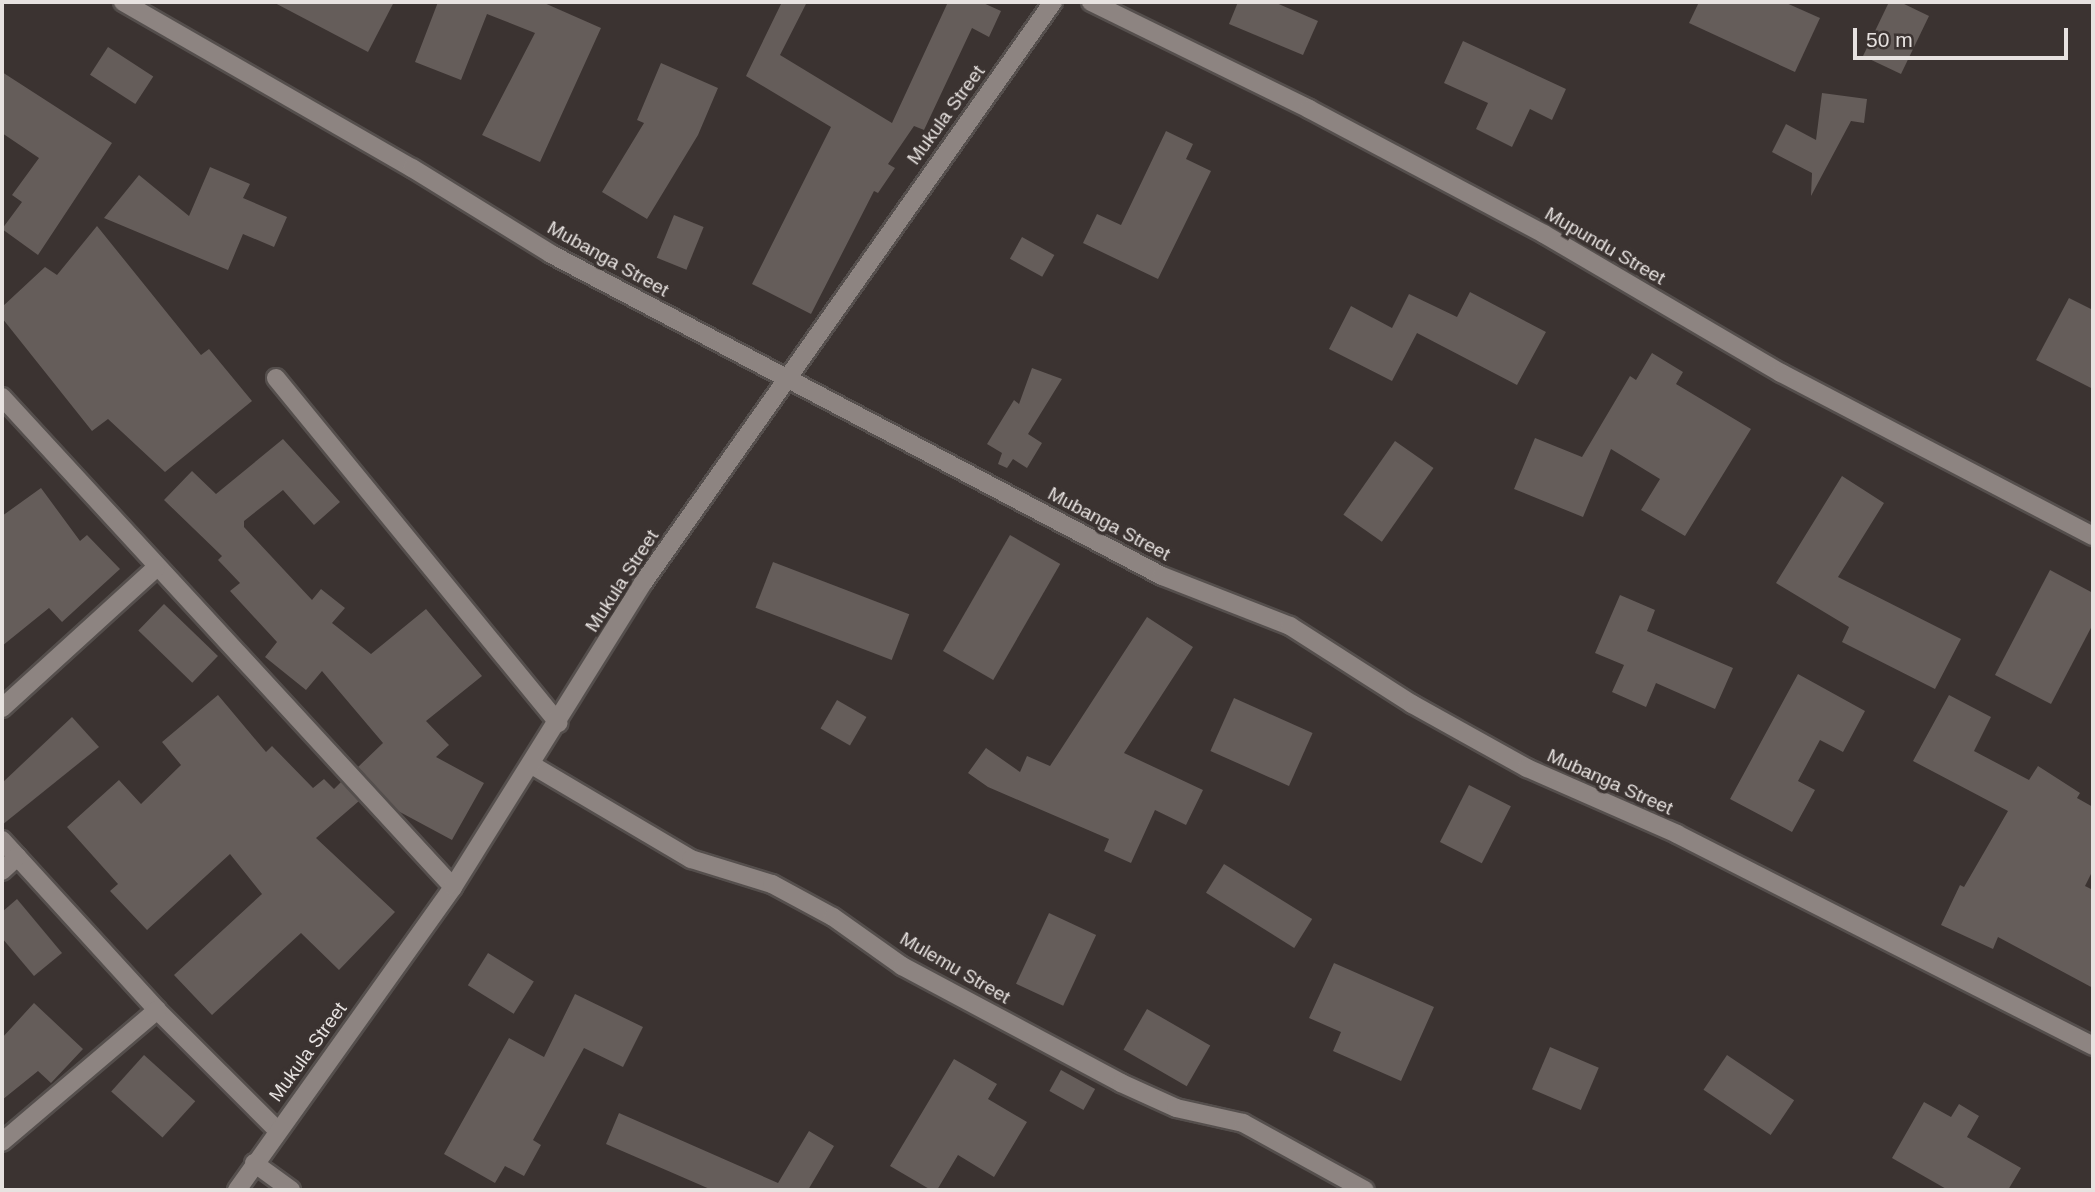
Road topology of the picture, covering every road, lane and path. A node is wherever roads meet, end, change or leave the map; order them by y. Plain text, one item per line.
1 (123, 2) edge
2 (1053, 2) edge
3 (1091, 2) edge
4 (276, 378) dead end
5 (788, 379) junction
6 (2, 397) edge
7 (2093, 536) edge
8 (156, 568) junction
9 (2, 708) edge
10 (558, 723) junction
11 (532, 765) junction
12 (2, 840) edge
13 (17, 857) junction
14 (2, 871) edge
15 (453, 887) junction
16 (157, 1010) junction
17 (2093, 1046) edge
18 (278, 1129) junction
19 (2, 1142) edge
20 (254, 1163) junction
21 (237, 1190) edge
22 (291, 1190) edge
23 (1365, 1190) edge

1 - 5 street, Mubanga Street
2 - 5 street, Mukula Street
3 - 7 street, Mupundu Street
4 - 10 street
5 - 10 street, Mukula Street
5 - 17 street, Mubanga Street
6 - 8 street
8 - 9 street
8 - 15 street
10 - 11 street, Mukula Street
11 - 15 street, Mukula Street
11 - 23 street, Mulemu Street
12 - 13 street
13 - 14 street
13 - 16 street
15 - 18 street, Mukula Street
16 - 18 street
16 - 19 street
18 - 20 street, Mukula Street
20 - 21 street, Mukula Street
20 - 22 street

